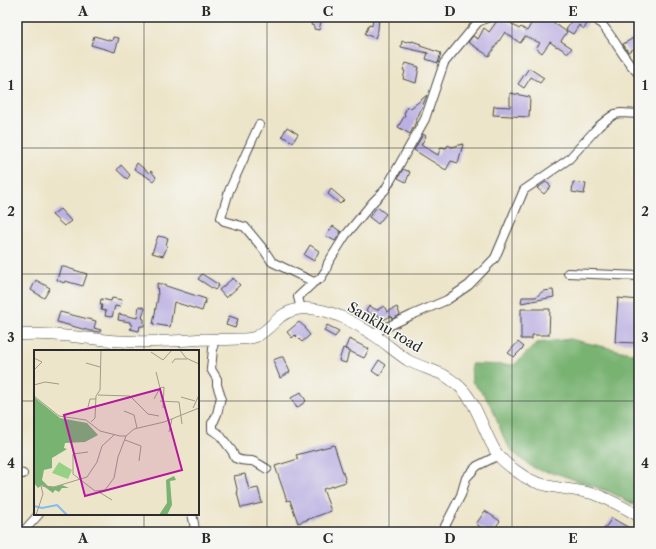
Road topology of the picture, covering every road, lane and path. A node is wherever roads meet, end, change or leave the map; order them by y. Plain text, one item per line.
1 (490, 17) edge
2 (594, 17) edge
3 (639, 74) edge
4 (639, 114) edge
5 (259, 125) dead end
6 (568, 274) dead end
7 (639, 276) edge
8 (314, 282) junction
9 (301, 309) junction
10 (372, 334) junction
11 (17, 335) edge
12 (214, 339) junction
13 (499, 455) junction
14 (267, 469) dead end
15 (38, 515) edge
16 (192, 515) edge
17 (639, 516) edge
18 (23, 532) edge
19 (195, 532) edge
20 (442, 532) edge

1 - 8 street
2 - 3 street
4 - 10 street
5 - 8 street
6 - 7 street
8 - 9 street
9 - 10 main road, Sankhu road
9 - 12 main road, Sankhu road
10 - 13 main road, Sankhu road
11 - 12 main road, Sankhu road
12 - 14 street
13 - 17 main road, Sankhu road
13 - 20 street
15 - 18 street
16 - 19 street

